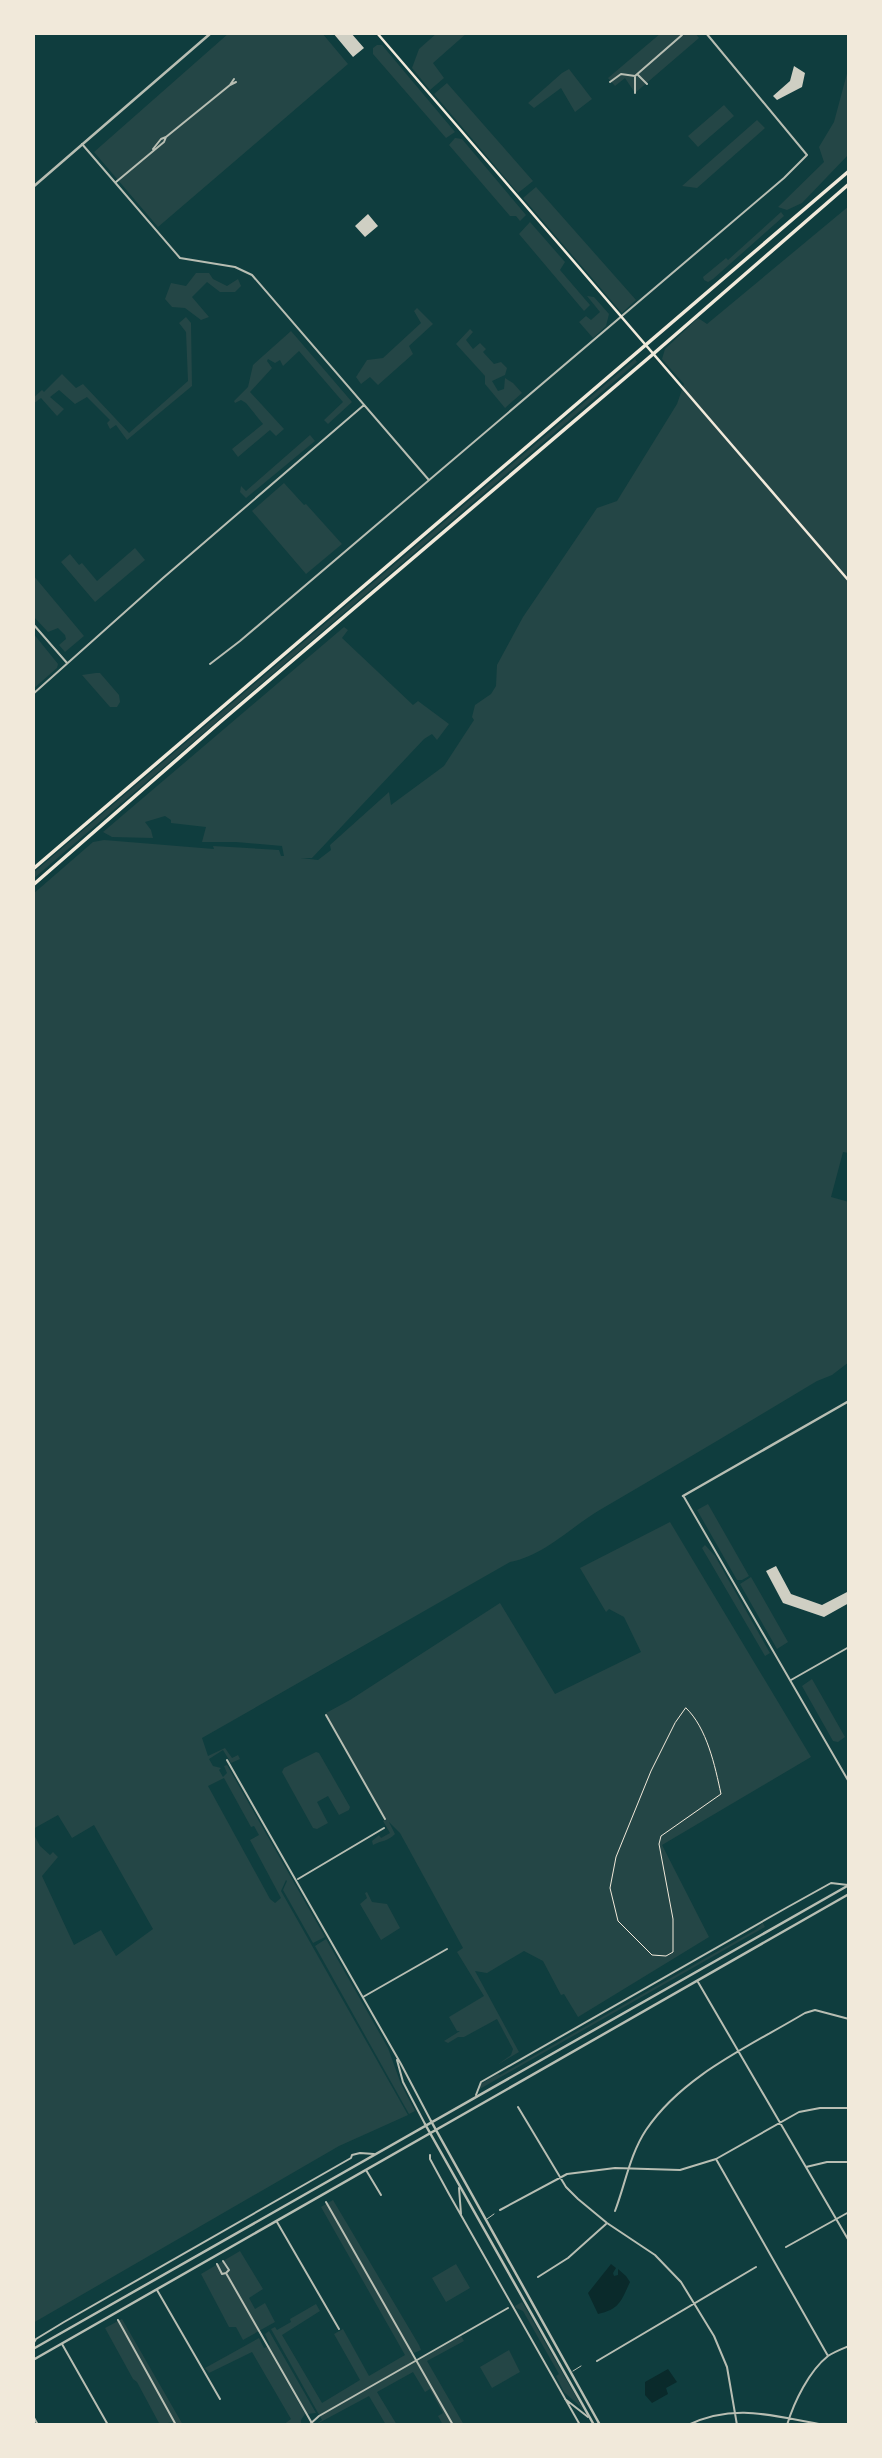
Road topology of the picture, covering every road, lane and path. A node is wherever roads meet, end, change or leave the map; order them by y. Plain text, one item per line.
1 (211, 33) edge
2 (377, 33) edge
3 (706, 33) edge
4 (682, 35) edge
5 (636, 75) junction
6 (235, 81) dead end
7 (610, 82) dead end
8 (647, 85) dead end
9 (635, 93) dead end
10 (82, 144) junction
11 (849, 171) edge
12 (115, 182) junction
13 (849, 184) edge
14 (33, 187) edge
15 (620, 318) junction
16 (644, 346) junction
17 (652, 355) junction
18 (364, 405) junction
19 (429, 480) junction
20 (849, 581) edge
21 (33, 624) edge
22 (67, 663) junction
23 (210, 664) dead end
24 (33, 694) edge
25 (33, 869) edge
26 (33, 885) edge
27 (849, 1401) edge
28 (683, 1496) joint
29 (849, 1647) edge
30 (790, 1681) junction
31 (686, 1709) joint
32 (326, 1715) dead end
33 (227, 1760) dead end
34 (849, 1782) edge
35 (385, 1819) dead end
36 (384, 1828) dead end
37 (296, 1880) junction
38 (848, 1885) edge
39 (849, 1894) edge
40 (447, 1949) dead end
41 (697, 1981) junction
42 (363, 1997) junction
43 (849, 2019) edge
44 (739, 2052) junction
45 (397, 2059) junction
46 (476, 2096) junction
47 (517, 2107) dead end
48 (849, 2108) edge
49 (431, 2121) junction
50 (779, 2121) junction
51 (425, 2124) junction
52 (434, 2130) junction
53 (429, 2133) junction
54 (375, 2154) junction
55 (430, 2155) dead end
56 (716, 2159) junction
57 (849, 2162) edge
58 (806, 2167) junction
59 (629, 2168) junction
60 (366, 2169) junction
61 (562, 2177) junction
62 (459, 2184) junction
63 (459, 2190) junction
64 (449, 2194) junction
65 (381, 2195) dead end
66 (326, 2202) dead end
67 (500, 2210) dead end
68 (615, 2211) dead end
69 (849, 2212) edge
70 (494, 2214) dead end
71 (461, 2215) junction
72 (836, 2219) junction
73 (277, 2221) junction
74 (485, 2221) junction
75 (607, 2223) junction
76 (849, 2241) edge
77 (786, 2247) dead end
78 (223, 2261) dead end
79 (217, 2264) dead end
80 (756, 2267) dead end
81 (226, 2273) junction
82 (538, 2277) dead end
83 (156, 2289) junction
84 (694, 2303) junction
85 (508, 2308) dead end
86 (118, 2320) dead end
87 (339, 2329) dead end
88 (61, 2343) junction
89 (849, 2346) edge
90 (33, 2347) edge
91 (828, 2356) junction
92 (33, 2360) edge
93 (416, 2360) junction
94 (597, 2361) dead end
95 (581, 2366) dead end
96 (571, 2373) junction
97 (564, 2398) junction
98 (220, 2399) dead end
99 (581, 2409) junction
100 (734, 2411) junction
101 (574, 2415) junction
102 (33, 2416) edge
103 (789, 2419) junction
104 (593, 2423) edge
105 (311, 2424) edge
106 (38, 2425) edge
107 (108, 2425) edge
108 (176, 2425) edge
109 (453, 2425) edge
110 (580, 2425) edge
111 (600, 2425) edge
112 (688, 2425) edge
113 (737, 2425) edge
114 (788, 2425) edge
115 (825, 2425) edge

1 - 10 street
2 - 15 main road
3 - 15 street
4 - 5 street
5 - 7 street
5 - 8 street
5 - 9 street
6 - 12 street
10 - 12 street
10 - 14 street
11 - 16 main road
12 - 18 street
13 - 17 main road
15 - 16 main road
15 - 19 street
16 - 17 main road
16 - 25 main road
17 - 20 main road
17 - 26 main road
18 - 19 street
18 - 22 street
19 - 23 street
21 - 22 street
22 - 24 street
27 - 28 street
28 - 30 street
29 - 30 street
30 - 34 street
31 - 31 path
32 - 35 street
33 - 37 street
36 - 37 street
37 - 42 street
38 - 46 street
38 - 46 street
39 - 41 street
40 - 42 street
41 - 44 street
41 - 52 street
42 - 45 street
43 - 44 street
44 - 50 street
44 - 59 street
45 - 49 street
45 - 51 street
46 - 49 street
47 - 61 street
48 - 50 street
49 - 51 street
49 - 52 street
50 - 56 street
50 - 58 street
51 - 53 street
51 - 54 street
52 - 53 street
52 - 74 street
53 - 60 street
53 - 62 street
54 - 90 street
54 - 90 street
55 - 64 street
56 - 59 street
56 - 91 street
57 - 58 street
58 - 72 street
59 - 61 street
59 - 68 street
60 - 65 street
60 - 73 street
61 - 67 street
61 - 75 street
62 - 63 street
62 - 104 street
63 - 64 street
63 - 71 street
64 - 71 street
66 - 93 street
69 - 72 street
70 - 74 lane
71 - 97 street
72 - 76 street
72 - 77 street
73 - 83 street
73 - 87 street
74 - 96 street
75 - 82 street
75 - 84 street
78 - 81 street
79 - 81 street
80 - 84 street
81 - 105 street
83 - 88 street
83 - 98 street
84 - 94 street
84 - 100 street
85 - 93 street
86 - 108 street
88 - 92 street
88 - 107 street
89 - 91 street
91 - 103 street
93 - 105 street
93 - 109 street
95 - 96 lane
96 - 111 street
97 - 99 street
97 - 101 street
99 - 101 street
99 - 104 street
100 - 103 street
100 - 112 street
100 - 113 street
101 - 110 street
102 - 106 street
103 - 114 street
103 - 115 street

